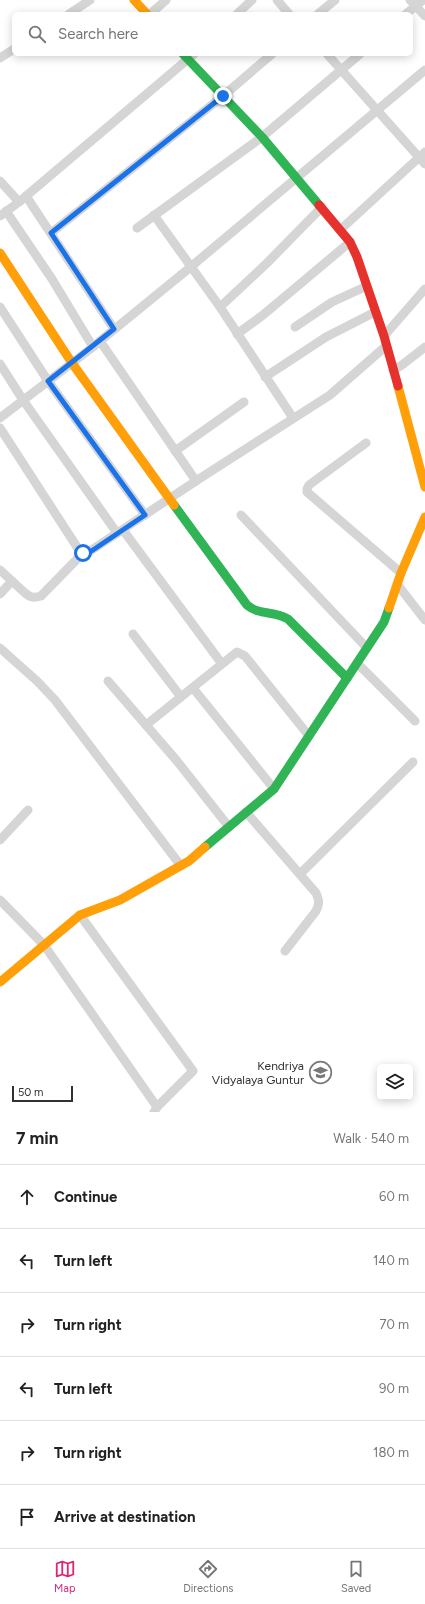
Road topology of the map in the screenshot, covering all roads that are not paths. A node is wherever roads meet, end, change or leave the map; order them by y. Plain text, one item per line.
1 (90, 0) edge
2 (134, 0) edge
3 (166, 0) edge
4 (252, 0) edge
5 (277, 0) edge
6 (335, 0) edge
7 (416, 2) edge
8 (72, 12) edge
9 (145, 12) edge
10 (152, 12) edge
11 (239, 12) edge
12 (287, 12) edge
13 (320, 12) edge
14 (408, 12) edge
15 (425, 16) edge
16 (12, 50) edge
17 (188, 56) edge
18 (270, 56) edge
19 (329, 56) edge
20 (358, 56) edge
21 (0, 58) edge
22 (342, 69) junction
23 (425, 70) edge
24 (223, 96) junction
25 (378, 109) junction
26 (262, 137) junction
27 (423, 158) edge
28 (297, 178) junction
29 (0, 181) edge
30 (22, 199) junction
31 (322, 207) junction
32 (3, 213) edge
33 (154, 215) junction
34 (137, 228) dead end
35 (340, 230) junction
36 (51, 233) junction
37 (350, 242) junction
38 (0, 253) edge
39 (191, 267) junction
40 (367, 286) junction
41 (425, 288) edge
42 (220, 307) junction
43 (0, 308) edge
44 (375, 312) junction
45 (295, 327) dead end
46 (114, 329) junction
47 (237, 334) junction
48 (384, 336) junction
49 (96, 344) junction
50 (386, 346) junction
51 (425, 347) edge
52 (72, 362) junction
53 (0, 364) edge
54 (392, 370) junction
55 (265, 377) junction
56 (48, 381) junction
57 (23, 400) junction
58 (244, 402) dead end
59 (0, 418) edge
60 (293, 418) junction
61 (0, 428) edge
62 (366, 443) dead end
63 (175, 451) junction
64 (422, 466) edge
65 (196, 481) junction
66 (425, 487) edge
67 (169, 499) junction
68 (145, 515) junction
69 (241, 515) dead end
70 (425, 517) edge
71 (120, 532) junction
72 (83, 553) junction
73 (0, 570) edge
74 (401, 573) junction
75 (12, 581) junction
76 (397, 584) junction
77 (0, 594) edge
78 (425, 620) edge
79 (133, 634) dead end
80 (0, 648) edge
81 (367, 648) junction
82 (357, 663) junction
83 (222, 664) junction
84 (347, 678) junction
85 (108, 681) dead end
86 (193, 688) junction
87 (181, 697) junction
88 (415, 721) dead end
89 (146, 725) junction
90 (310, 736) junction
91 (413, 762) dead end
92 (274, 789) junction
93 (28, 810) dead end
94 (246, 812) junction
95 (229, 826) junction
96 (0, 840) edge
97 (181, 866) junction
98 (300, 874) junction
99 (0, 900) edge
100 (80, 915) junction
101 (44, 945) junction
102 (285, 952) dead end
103 (0, 982) edge
104 (155, 1110) edge

1 - 8 street
2 - 9 street
3 - 10 street
4 - 11 street
5 - 12 street
6 - 13 street
7 - 14 street
7 - 15 street
16 - 21 street
17 - 24 street
17 - 30 street
18 - 24 street
19 - 22 street
20 - 22 street
22 - 25 street
22 - 26 street
23 - 25 street
24 - 26 street
24 - 36 street
25 - 27 street
25 - 28 street
26 - 28 street
26 - 33 street
27 - 35 street
28 - 31 street
28 - 39 street
29 - 30 street
30 - 32 street
30 - 36 street
31 - 35 street
31 - 42 street
32 - 49 street
33 - 34 street
33 - 39 street
35 - 37 street
36 - 46 street
37 - 40 street
37 - 47 street
38 - 52 street
39 - 42 street
39 - 46 street
40 - 44 street
40 - 45 street
41 - 48 street
42 - 47 street
43 - 56 street
44 - 48 street
44 - 55 street
46 - 49 street
47 - 55 street
48 - 50 street
49 - 52 street
49 - 63 street
50 - 54 street
50 - 60 street
51 - 54 street
52 - 56 street
52 - 67 street
53 - 57 street
54 - 64 street
55 - 60 street
56 - 57 street
56 - 68 street
57 - 59 street
57 - 71 street
58 - 63 street
60 - 65 street
61 - 72 street
62 - 74 street
63 - 65 street
64 - 66 street
65 - 67 street
67 - 68 street
67 - 84 street
68 - 71 street
69 - 81 street
70 - 74 street
71 - 72 street
71 - 83 street
72 - 75 street
73 - 75 street
74 - 76 street
75 - 77 street
76 - 78 street
76 - 81 street
79 - 87 street
80 - 97 street
81 - 82 street
82 - 84 street
82 - 88 street
83 - 86 street
83 - 90 street
84 - 90 street
85 - 89 street
86 - 87 street
86 - 92 street
87 - 89 street
89 - 95 street
90 - 92 street
91 - 98 street
92 - 94 street
93 - 96 street
94 - 95 street
94 - 98 street
95 - 97 street
97 - 100 street
98 - 102 street
99 - 101 street
100 - 101 street
100 - 104 street
101 - 103 street
101 - 104 street

